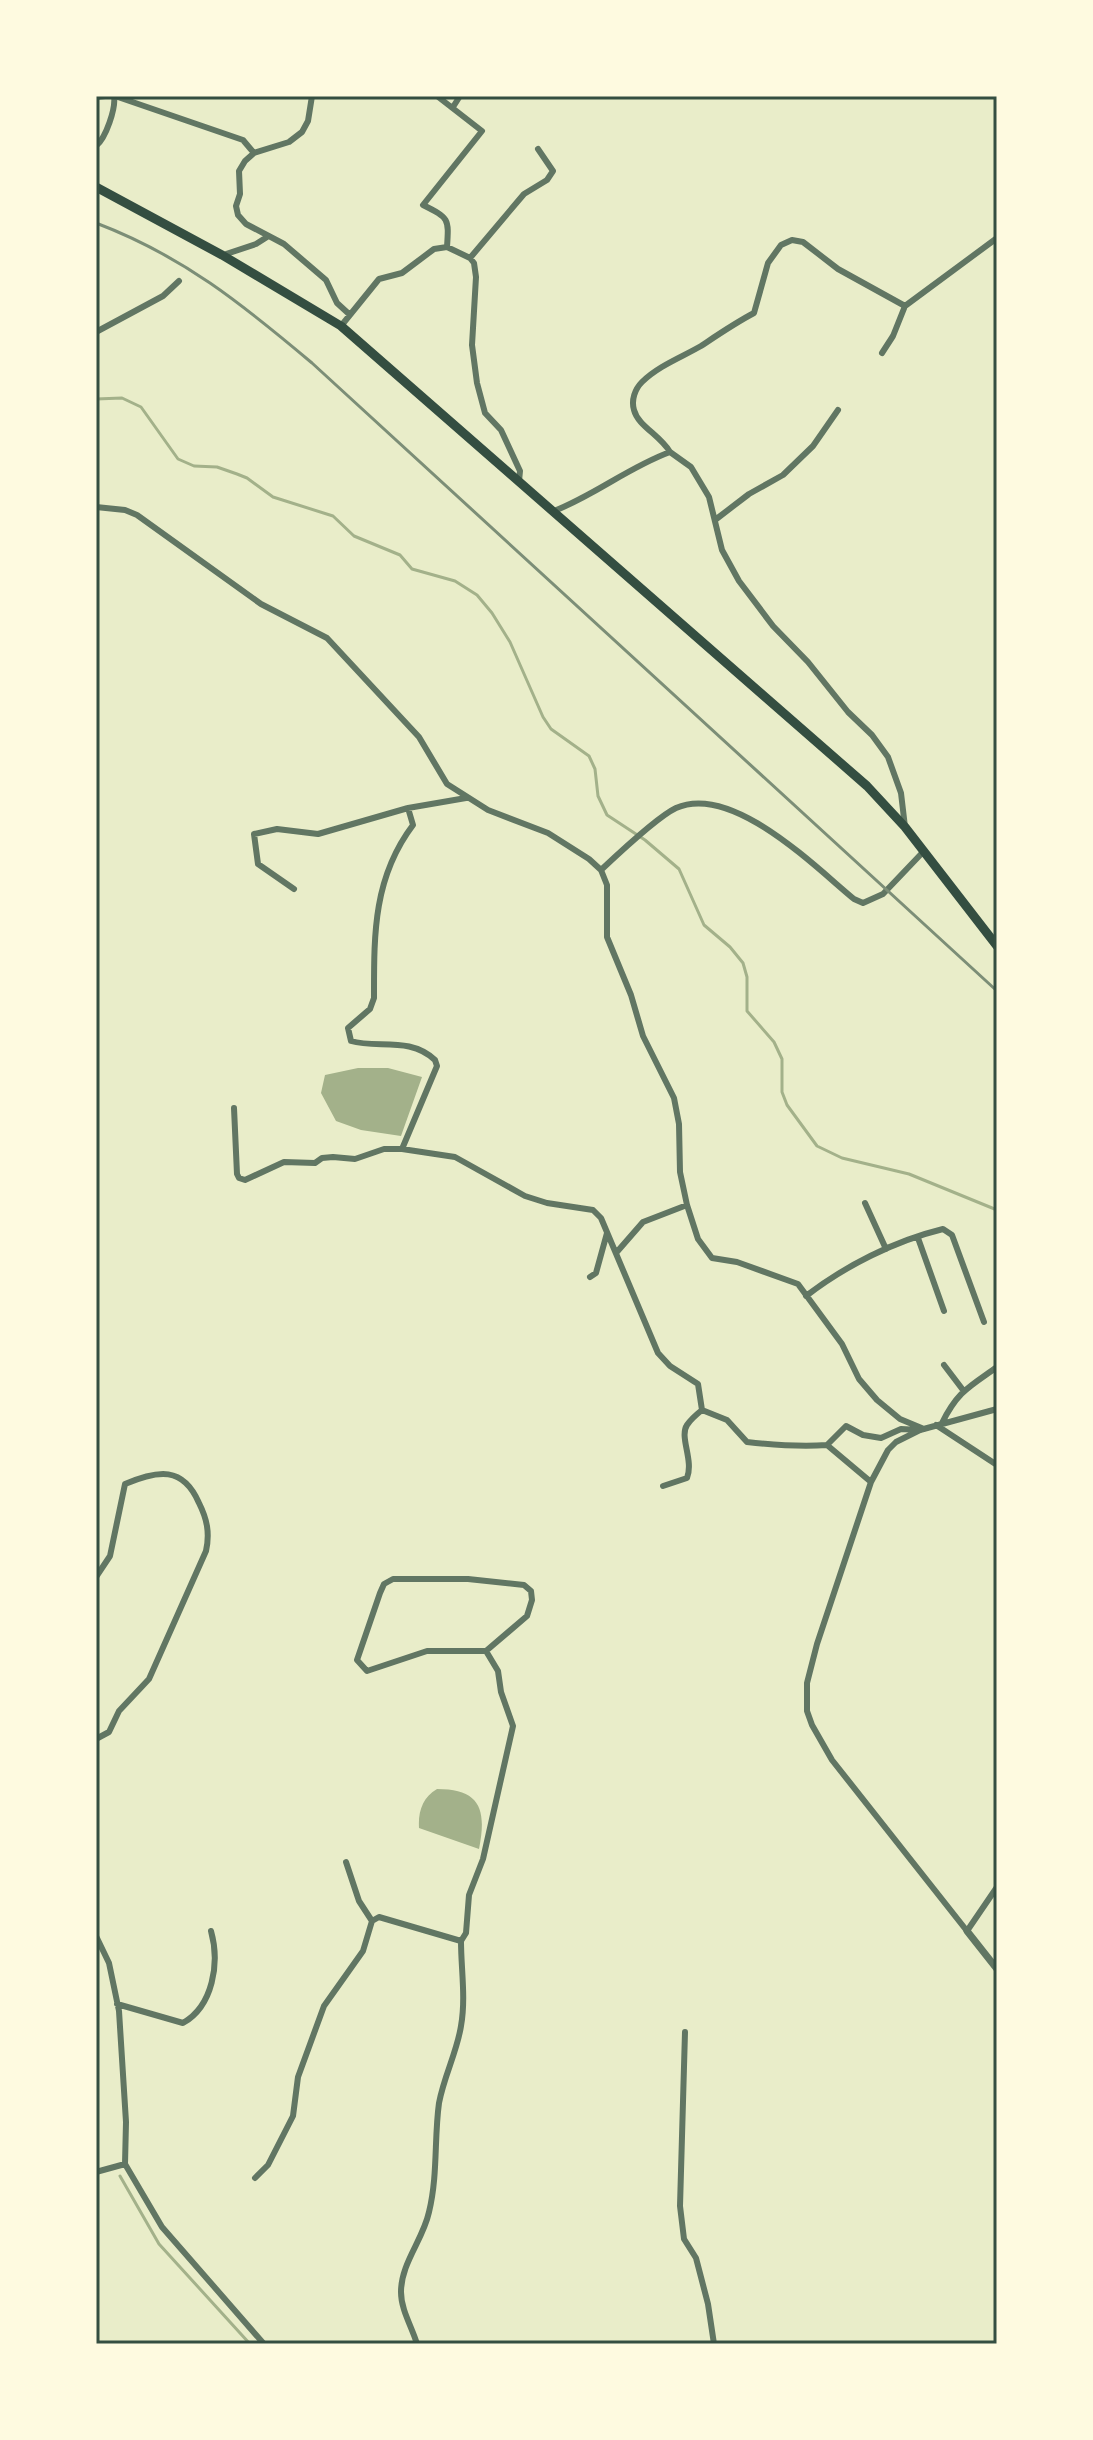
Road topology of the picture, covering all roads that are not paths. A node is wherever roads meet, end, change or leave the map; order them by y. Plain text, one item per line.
1 (105, 96) edge
2 (114, 96) edge
3 (312, 96) edge
4 (437, 96) edge
5 (460, 96) edge
6 (96, 97) edge
7 (453, 107) junction
8 (96, 146) edge
9 (538, 149) dead end
10 (254, 153) junction
11 (96, 187) edge
12 (267, 237) junction
13 (997, 238) edge
14 (447, 247) junction
15 (222, 255) junction
16 (470, 258) junction
17 (179, 281) dead end
18 (905, 306) junction
19 (349, 314) junction
20 (341, 326) junction
21 (96, 332) edge
22 (882, 353) dead end
23 (838, 410) dead end
24 (670, 452) junction
25 (519, 481) junction
26 (96, 507) edge
27 (554, 511) junction
28 (715, 520) junction
29 (466, 798) junction
30 (408, 808) junction
31 (905, 827) junction
32 (923, 852) junction
33 (601, 870) junction
34 (294, 889) dead end
35 (997, 946) edge
36 (234, 1108) dead end
37 (402, 1149) junction
38 (865, 1203) dead end
39 (687, 1205) junction
40 (607, 1233) junction
41 (918, 1238) junction
42 (886, 1249) junction
43 (616, 1253) junction
44 (590, 1277) dead end
45 (806, 1296) junction
46 (944, 1311) dead end
47 (984, 1322) dead end
48 (944, 1365) dead end
49 (997, 1367) edge
50 (963, 1390) junction
51 (997, 1409) edge
52 (702, 1410) junction
53 (939, 1424) junction
54 (922, 1430) junction
55 (827, 1445) junction
56 (997, 1465) edge
57 (871, 1482) junction
58 (663, 1486) dead end
59 (96, 1577) edge
60 (486, 1651) junction
61 (96, 1739) edge
62 (346, 1862) dead end
63 (997, 1887) edge
64 (372, 1921) junction
65 (211, 1931) dead end
66 (967, 1931) junction
67 (96, 1936) edge
68 (461, 1941) junction
69 (997, 1969) edge
70 (117, 2004) junction
71 (685, 2032) dead end
72 (125, 2164) junction
73 (96, 2172) edge
74 (255, 2178) dead end
75 (264, 2344) edge
76 (417, 2344) edge
77 (714, 2344) edge

1 - 6 street
2 - 8 street
2 - 10 street
3 - 10 street
4 - 7 street
5 - 7 street
7 - 14 street
9 - 16 street
10 - 12 street
11 - 15 highway
12 - 15 street
12 - 19 street
13 - 18 street
14 - 16 street
14 - 19 street
15 - 20 highway
16 - 25 street
17 - 21 street
18 - 22 street
18 - 24 street
19 - 20 street
20 - 25 highway
23 - 28 street
24 - 27 street
24 - 28 street
25 - 27 highway
26 - 29 street
27 - 31 highway
28 - 31 street
29 - 30 street
29 - 33 street
30 - 34 street
30 - 37 street
31 - 32 highway
32 - 33 street
32 - 35 highway
33 - 39 street
36 - 37 street
37 - 40 street
38 - 42 street
39 - 43 street
39 - 45 street
40 - 43 street
40 - 44 street
41 - 42 street
41 - 46 street
41 - 47 street
42 - 45 street
43 - 52 street
45 - 54 street
48 - 50 street
49 - 50 street
50 - 53 street
51 - 53 street
52 - 55 street
52 - 58 street
53 - 54 street
53 - 56 street
54 - 55 street
54 - 57 street
55 - 57 street
57 - 66 street
59 - 61 street
60 - 60 street
60 - 68 street
62 - 64 street
63 - 66 street
64 - 68 street
64 - 74 street
65 - 70 street
66 - 69 street
67 - 70 street
68 - 76 street
70 - 72 street
71 - 77 street
72 - 73 street
72 - 75 street

